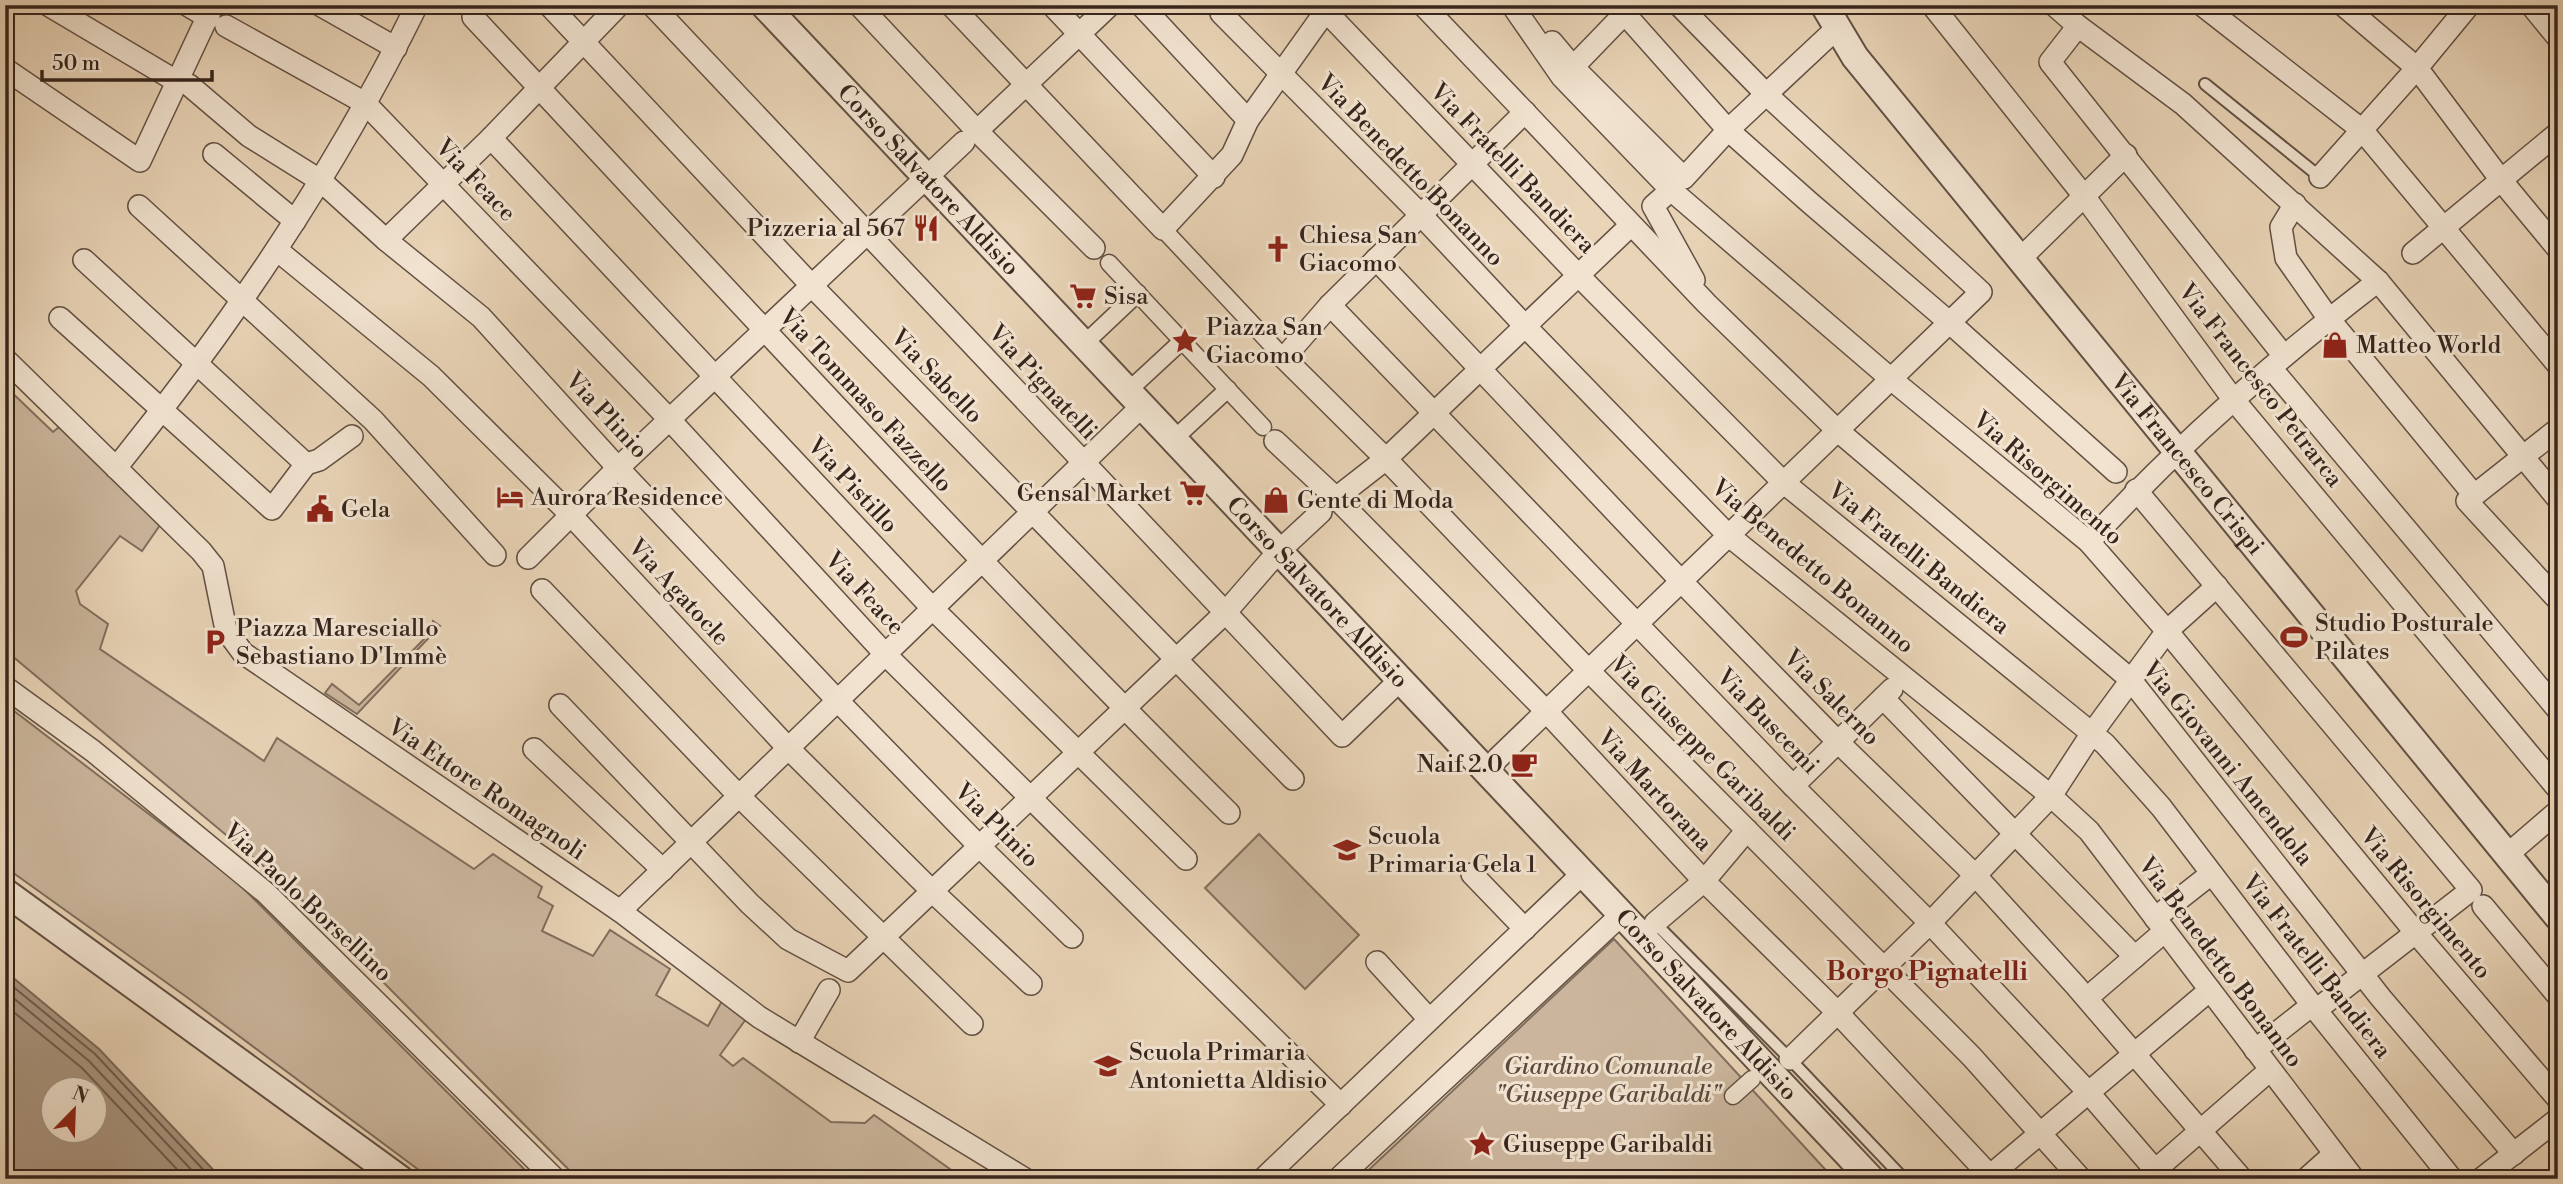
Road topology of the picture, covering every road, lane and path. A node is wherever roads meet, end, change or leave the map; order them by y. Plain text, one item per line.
1 (48, 5) edge
2 (187, 5) edge
3 (320, 5) edge
4 (417, 5) edge
5 (549, 5) edge
6 (619, 5) edge
7 (652, 5) edge
8 (764, 5) edge
9 (859, 5) edge
10 (951, 5) edge
11 (1052, 5) edge
12 (1110, 5) edge
13 (1142, 5) edge
14 (1221, 5) edge
15 (1423, 5) edge
16 (1679, 5) edge
17 (1932, 5) edge
18 (2054, 5) edge
19 (2202, 5) edge
20 (2469, 5) edge
21 (2530, 5) edge
22 (1325, 7) edge
23 (1625, 8) edge
24 (2355, 9) edge
25 (1521, 10) edge
26 (216, 16) edge
27 (1830, 16) edge
28 (473, 17) dead end
29 (2078, 26) junction
30 (1079, 34) junction
31 (2558, 38) edge
32 (583, 41) junction
33 (396, 48) junction
34 (1573, 66) junction
35 (2417, 68) junction
36 (5, 69) edge
37 (1281, 74) junction
38 (183, 83) junction
39 (1026, 84) junction
40 (2205, 84) dead end
41 (538, 86) junction
42 (1767, 95) junction
43 (365, 103) junction
44 (1525, 112) junction
45 (1248, 120) junction
46 (1728, 130) junction
47 (2362, 130) junction
48 (2556, 136) edge
49 (970, 137) junction
50 (491, 138) junction
51 (214, 154) dead end
52 (2126, 155) junction
53 (1473, 163) junction
54 (1214, 177) junction
55 (2320, 177) joint
56 (927, 178) junction
57 (2501, 180) junction
58 (321, 181) junction
59 (444, 183) junction
60 (1677, 184) junction
61 (2084, 196) junction
62 (2295, 204) junction
63 (139, 205) dead end
64 (1420, 215) junction
65 (295, 221) junction
66 (1631, 225) junction
67 (2443, 228) junction
68 (1163, 229) junction
69 (867, 234) junction
70 (386, 240) junction
71 (2558, 249) edge
72 (276, 250) junction
73 (2413, 253) dead end
74 (1102, 255) joint
75 (1376, 259) junction
76 (2020, 259) junction
77 (85, 260) dead end
78 (1578, 275) junction
79 (2378, 281) junction
80 (812, 286) junction
81 (1138, 293) junction
82 (244, 300) junction
83 (1707, 303) junction
84 (1330, 305) junction
85 (60, 318) dead end
86 (2329, 319) junction
87 (1949, 321) junction
88 (1525, 326) junction
89 (764, 331) junction
90 (1182, 341) junction
91 (1083, 345) junction
92 (1284, 358) junction
93 (5, 359) edge
94 (2278, 362) junction
95 (198, 363) junction
96 (2558, 365) edge
97 (1480, 369) junction
98 (715, 377) junction
99 (1891, 379) junction
100 (1228, 389) junction
101 (1135, 399) junction
102 (2233, 400) junction
103 (163, 410) junction
104 (1435, 412) junction
105 (373, 420) junction
106 (670, 420) junction
107 (2558, 429) edge
108 (1837, 430) junction
109 (1269, 434) joint
110 (352, 436) joint
111 (1174, 439) junction
112 (2177, 451) junction
113 (2522, 457) junction
114 (1386, 459) junction
115 (306, 464) junction
116 (1084, 464) junction
117 (116, 468) junction
118 (618, 468) junction
119 (2116, 472) dead end
120 (1783, 482) junction
121 (2136, 490) junction
122 (2471, 498) junction
123 (2558, 499) edge
124 (1328, 505) junction
125 (1034, 512) junction
126 (570, 514) junction
127 (1728, 535) junction
128 (2089, 542) junction
129 (1278, 552) junction
130 (495, 555) dead end
131 (528, 558) dead end
132 (982, 562) junction
133 (1681, 581) junction
134 (2217, 586) junction
135 (542, 590) dead end
136 (2558, 600) edge
137 (933, 609) junction
138 (1225, 613) junction
139 (1637, 624) junction
140 (2167, 631) junction
141 (886, 655) junction
142 (1178, 658) junction
143 (1588, 670) junction
144 (1904, 678) junction
145 (2130, 679) junction
146 (1400, 680) junction
147 (5, 687) edge
148 (1883, 698) junction
149 (838, 701) junction
150 (560, 705) dead end
151 (1125, 709) junction
152 (2558, 710) edge
153 (1546, 711) junction
154 (2092, 733) junction
155 (1838, 742) junction
156 (788, 748) junction
157 (534, 749) dead end
158 (1078, 753) junction
159 (1486, 772) junction
160 (1293, 779) dead end
161 (1793, 786) junction
162 (2558, 789) edge
163 (739, 796) junction
164 (2051, 796) junction
165 (1030, 799) junction
166 (2558, 811) edge
167 (1229, 813) dead end
168 (1747, 830) junction
169 (2016, 833) junction
170 (690, 842) junction
171 (980, 847) junction
172 (2507, 855) junction
173 (1186, 859) dead end
174 (663, 870) junction
175 (1472, 874) dead end
176 (1582, 874) junction
177 (2211, 874) junction
178 (1976, 876) junction
179 (1704, 881) junction
180 (5, 892) edge
181 (933, 892) junction
182 (2477, 898) junction
183 (620, 911) junction
184 (1621, 915) junction
185 (2558, 917) edge
186 (1655, 923) joint
187 (1930, 923) junction
188 (2160, 925) junction
189 (1525, 929) junction
190 (2416, 933) junction
191 (1072, 937) dead end
192 (883, 939) junction
193 (2135, 957) junction
194 (1377, 962) dead end
195 (1884, 969) junction
196 (2362, 974) junction
197 (1031, 984) dead end
198 (829, 990) dead end
199 (2210, 990) junction
200 (2558, 996) edge
201 (2087, 998) junction
202 (2314, 1008) junction
203 (1838, 1013) junction
204 (1429, 1018) junction
205 (972, 1024) dead end
206 (799, 1042) junction
207 (2255, 1050) junction
208 (2135, 1053) junction
209 (1790, 1059) junction
210 (2270, 1070) junction
211 (1752, 1079) dead end
212 (2088, 1092) junction
213 (1733, 1096) dead end
214 (2558, 1099) edge
215 (1341, 1105) junction
216 (2558, 1119) edge
217 (2201, 1130) junction
218 (2040, 1133) junction
219 (2334, 1154) junction
220 (2514, 1154) junction
221 (2154, 1176) edge
222 (1990, 1178) edge
223 (400, 1179) edge
224 (555, 1179) edge
225 (1025, 1179) edge
226 (1263, 1179) edge
227 (1338, 1179) edge
228 (1871, 1179) edge
229 (1904, 1179) edge
230 (2081, 1179) edge
231 (2242, 1179) edge
232 (2306, 1179) edge
233 (2354, 1179) edge
234 (2452, 1179) edge
235 (2481, 1179) edge

1 - 38 street, Via Plinio
2 - 26 street, Via Feace
3 - 33 street
4 - 33 street
5 - 32 street, Via Sabello
6 - 32 street
7 - 69 street, Via Pignatelli
8 - 56 street, Corso Salvatore Aldisio
9 - 49 street
10 - 39 street
11 - 30 street
12 - 30 street
13 - 45 street
14 - 37 street, Via Benedetto Bonanno
15 - 44 street, Via Giovanni Amendola
16 - 42 street
17 - 61 street, Via Francesco Petrarca
18 - 29 street
19 - 47 street
20 - 35 street
21 - 31 street
22 - 37 street
22 - 53 street, Via Fratelli Bandiera
23 - 34 street
23 - 46 street
24 - 35 street
25 - 34 street, Via Risorgimento
25 - 60 street, Via Risorgimento
26 - 38 street
26 - 43 street, Via Feace
27 - 42 street
27 - 76 street, Via Francesco Crispi
28 - 41 street, Via Tommaso Fazzello
29 - 52 street
29 - 62 street
30 - 39 street
30 - 54 street
32 - 41 street
32 - 80 street, Via Sabello
33 - 43 street
34 - 60 street, Via Risorgimento
35 - 47 street
35 - 57 street
36 - 38 street
37 - 45 street
37 - 64 street, Via Benedetto Bonanno
38 - 58 street, Via Plinio
39 - 49 street
39 - 68 street
40 - 55 lane
41 - 50 street
41 - 89 street, Via Tommaso Fazzello
42 - 46 street
42 - 87 street
43 - 58 street
43 - 59 street, Via Feace
44 - 53 street
44 - 66 street, Via Giovanni Amendola
45 - 54 street
46 - 60 street
46 - 87 street
47 - 55 street
47 - 67 street
48 - 57 street
49 - 56 street
49 - 74 street
50 - 59 street
50 - 98 street, Via Pistillo
51 - 65 street
52 - 61 street
52 - 94 street
53 - 64 street
53 - 78 street, Via Fratelli Bandiera
54 - 68 street
56 - 69 street
56 - 91 street, Corso Salvatore Aldisio
57 - 67 street
57 - 71 street
58 - 65 street
58 - 70 street, Via Plinio
59 - 70 street
59 - 106 street, Via Feace
60 - 83 street, Via Giovanni Amendola
60 - 99 street, Via Risorgimento
61 - 76 street
61 - 102 street, Via Francesco Petrarca
62 - 79 street
62 - 86 street
63 - 82 street
64 - 75 street
64 - 88 street, Via Benedetto Bonanno
65 - 72 street
66 - 78 street
66 - 83 street, Via Giovanni Amendola
67 - 73 street
67 - 96 street
68 - 92 street
69 - 80 street
69 - 116 street, Via Pignatelli
70 - 118 street, Via Plinio
72 - 82 street
72 - 126 street, Via Agatocle
74 - 81 street
75 - 84 street
75 - 97 street, Via Salerno
76 - 112 street, Via Francesco Crispi
77 - 95 street
78 - 88 street
78 - 120 street, Via Fratelli Bandiera
79 - 86 street
79 - 113 street
80 - 89 street
80 - 125 street, Via Sabello
81 - 90 street
81 - 91 street
82 - 95 street
82 - 105 street
83 - 108 street, Via Giovanni Amendola
84 - 92 street
84 - 104 street, Via Buscemi
85 - 103 street
86 - 94 street
86 - 122 street
87 - 99 street
87 - 119 street
88 - 97 street
88 - 127 street, Via Benedetto Bonanno
89 - 98 street
89 - 132 street, Via Tommaso Fazzello
90 - 100 street
90 - 101 street
91 - 101 street, Corso Salvatore Aldisio
92 - 114 street, Via Giuseppe Garibaldi
93 - 117 street, Via Ettore Romagnoli
94 - 102 street
94 - 152 street
95 - 103 street
95 - 115 street
97 - 104 street
97 - 133 street, Via Salerno
98 - 106 street
98 - 137 street, Via Pistillo
99 - 108 street
99 - 128 street, Via Risorgimento
100 - 109 street
100 - 111 street
101 - 111 street, Corso Salvatore Aldisio
101 - 116 street
102 - 112 street
102 - 162 street, Via Francesco Petrarca
103 - 115 street
103 - 117 street
104 - 114 street
104 - 139 street, Via Buscemi
105 - 110 street
105 - 130 street
106 - 118 street
106 - 141 street, Via Feace
107 - 113 street
108 - 120 street
108 - 145 street, Via Giovanni Amendola
109 - 124 street, Via Martorana
110 - 115 street
111 - 129 street, Corso Salvatore Aldisio
112 - 121 street
112 - 172 street, Via Francesco Crispi
113 - 122 street
113 - 123 street
114 - 124 street
114 - 143 street, Via Giuseppe Garibaldi
116 - 125 street
116 - 138 street, Via Pignatelli
117 - 183 street, Via Ettore Romagnoli
118 - 126 street
118 - 149 street, Via Plinio
120 - 127 street
120 - 154 street, Via Fratelli Bandiera
121 - 128 street
121 - 134 street
122 - 136 street
124 - 129 street
124 - 153 street, Via Martorana
125 - 132 street
125 - 142 street, Via Sabello
126 - 131 street
126 - 156 street, Via Agatocle
127 - 133 street
127 - 144 street, Via Benedetto Bonanno
128 - 140 street, Via Risorgimento
129 - 138 street
129 - 146 street, Corso Salvatore Aldisio
132 - 137 street
132 - 151 street, Via Tommaso Fazzello
133 - 139 street
133 - 155 street, Via Salerno
134 - 140 street
134 - 182 street
135 - 163 street
137 - 141 street
137 - 158 street, Via Pistillo
138 - 142 street
138 - 146 street, Via Pignatelli
139 - 143 street
139 - 161 street, Via Buscemi
140 - 145 street
140 - 190 street, Via Risorgimento
141 - 149 street
141 - 165 street, Via Feace
142 - 151 street
142 - 160 street, Via Sabello
143 - 153 street
143 - 168 street, Via Giuseppe Garibaldi
144 - 148 street
144 - 164 street, Via Benedetto Bonanno
145 - 154 street
145 - 196 street, Via Giovanni Amendola
146 - 159 street, Corso Salvatore Aldisio
147 - 224 street, Via Paolo Borsellino
148 - 155 street
148 - 169 street
149 - 156 street
149 - 171 street, Via Plinio
150 - 170 street
151 - 158 street
151 - 167 street, Via Tommaso Fazzello
153 - 159 street
153 - 179 street, Via Martorana
154 - 164 street
154 - 177 street, Via Fratelli Bandiera
155 - 161 street
155 - 178 street, Via Salerno
156 - 163 street
156 - 181 street, Via Agatocle
157 - 174 street
158 - 165 street
158 - 173 street, Via Pistillo
159 - 176 street, Corso Salvatore Aldisio
161 - 187 street, Via Buscemi
163 - 170 street
163 - 192 street
164 - 169 street
164 - 188 street, Via Benedetto Bonanno
165 - 171 street
165 - 215 street, Via Feace
166 - 172 street
168 - 179 street
168 - 195 street, Via Giuseppe Garibaldi
169 - 178 street
169 - 193 street
170 - 174 street
170 - 192 street
171 - 181 street
171 - 191 street, Via Plinio
172 - 185 street, Via Francesco Crispi
174 - 183 street
175 - 189 street
176 - 184 street, Corso Salvatore Aldisio
176 - 189 street
177 - 188 street
177 - 202 street, Via Fratelli Bandiera
178 - 187 street
178 - 201 street, Via Salerno
179 - 186 street
179 - 203 street, Via Martorana
180 - 223 street
181 - 192 street
181 - 197 street, Via Agatocle
182 - 190 street
182 - 200 street
183 - 206 street, Via Ettore Romagnoli
184 - 227 street
184 - 228 street, Corso Salvatore Aldisio
186 - 209 lane
187 - 195 street
187 - 212 street, Via Buscemi
188 - 193 street
188 - 199 street, Via Benedetto Bonanno
189 - 204 street
190 - 196 street
190 - 214 street, Via Risorgimento
192 - 205 street
193 - 201 street
194 - 204 street
195 - 203 street
195 - 218 street, Via Giuseppe Garibaldi
196 - 202 street
196 - 220 street, Via Giovanni Amendola
198 - 206 street
199 - 207 street, Via Benedetto Bonanno
199 - 208 street
201 - 208 street, Via Salerno
202 - 207 street
202 - 234 street, Via Fratelli Bandiera
203 - 209 street
203 - 222 street, Via Martorana
204 - 215 street
206 - 225 street, Via Ettore Romagnoli
207 - 210 street, Via Benedetto Bonanno
208 - 212 street
208 - 217 street, Via Salerno
209 - 229 lane
210 - 217 street
210 - 219 street, Via Benedetto Bonanno
211 - 213 street
212 - 218 street
212 - 221 street, Via Buscemi
215 - 226 street
216 - 220 street
217 - 221 street
217 - 231 street, Via Salerno
218 - 222 street
218 - 230 street, Via Giuseppe Garibaldi
219 - 232 street
219 - 233 street, Via Benedetto Bonanno
220 - 235 street

